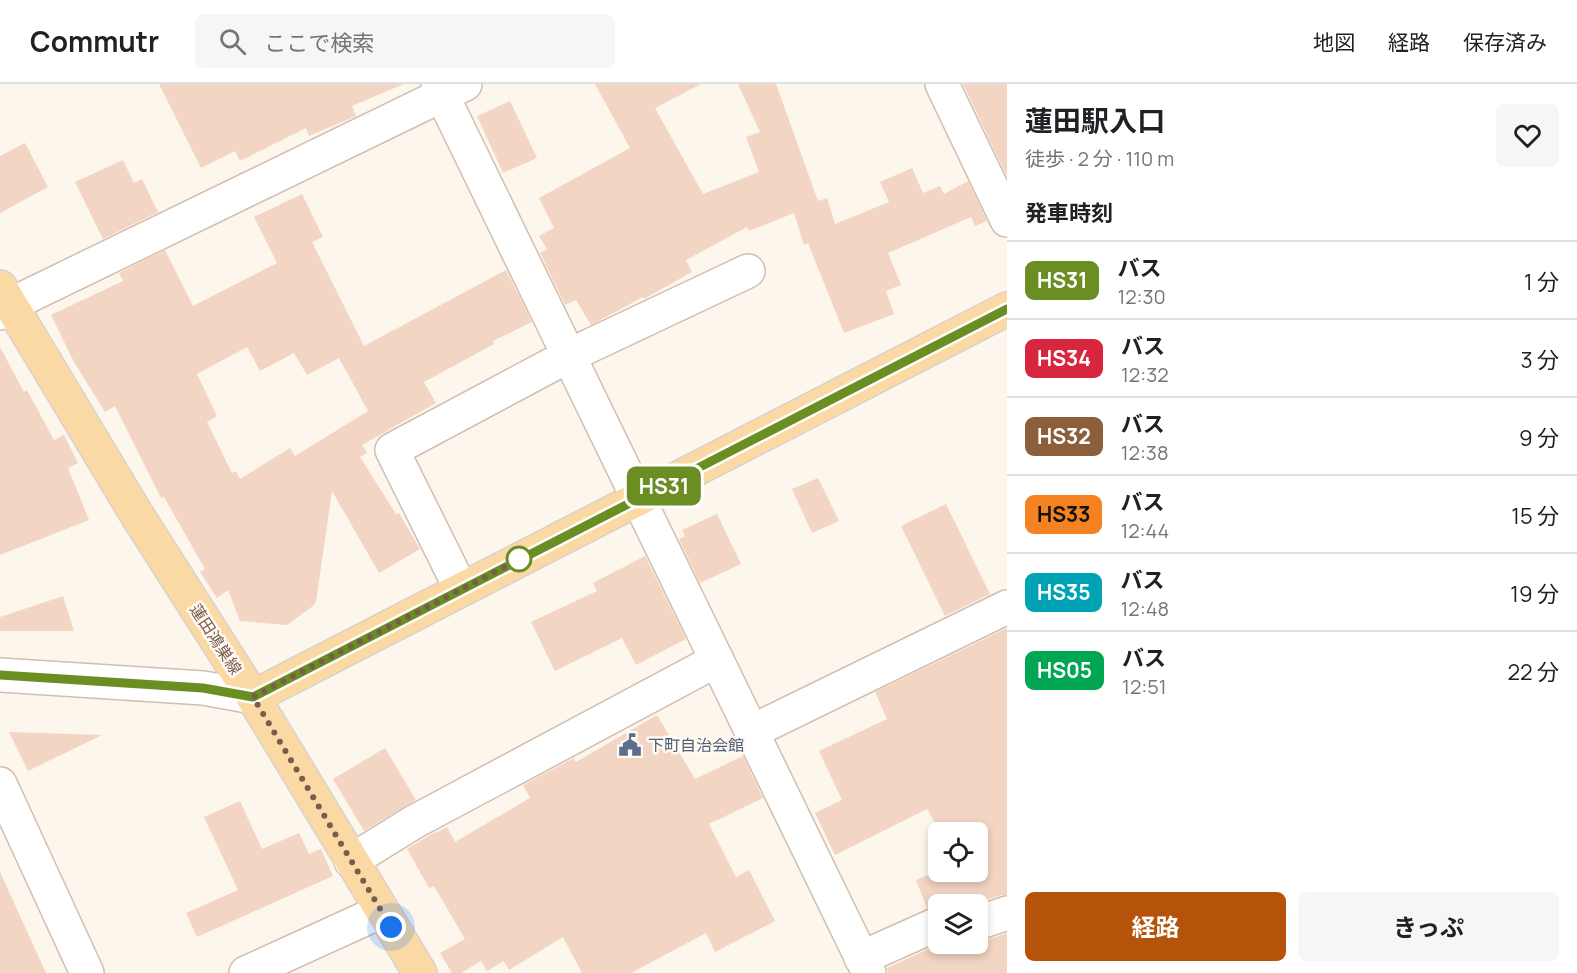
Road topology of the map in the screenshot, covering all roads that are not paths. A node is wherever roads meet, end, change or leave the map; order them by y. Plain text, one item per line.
1 (942, 84) edge
2 (448, 88) edge
3 (1007, 220) edge
4 (748, 271) dead end
5 (3, 302) edge
6 (1007, 309) edge
7 (568, 356) junction
8 (638, 499) junction
9 (461, 589) junction
10 (1007, 607) edge
11 (717, 660) junction
12 (0, 675) edge
13 (253, 697) junction
14 (751, 732) junction
15 (0, 784) edge
16 (351, 861) junction
17 (382, 911) junction
18 (1007, 913) edge
19 (988, 920) edge
20 (928, 929) edge
21 (865, 966) edge
22 (87, 973) edge
23 (246, 973) edge
24 (420, 973) edge

1 - 3 street
2 - 5 street
2 - 7 street
4 - 7 street
5 - 13 main road, 蓮田鴻巣線
6 - 8 main road
7 - 8 street
7 - 9 street
8 - 9 main road
8 - 11 street
9 - 13 main road
10 - 14 street
11 - 14 street
11 - 16 street
12 - 13 street
13 - 16 main road, 蓮田鴻巣線
14 - 21 street
15 - 22 street
16 - 17 main road, 蓮田鴻巣線
17 - 23 street
17 - 24 main road, 蓮田鴻巣線
18 - 19 street
20 - 21 street

